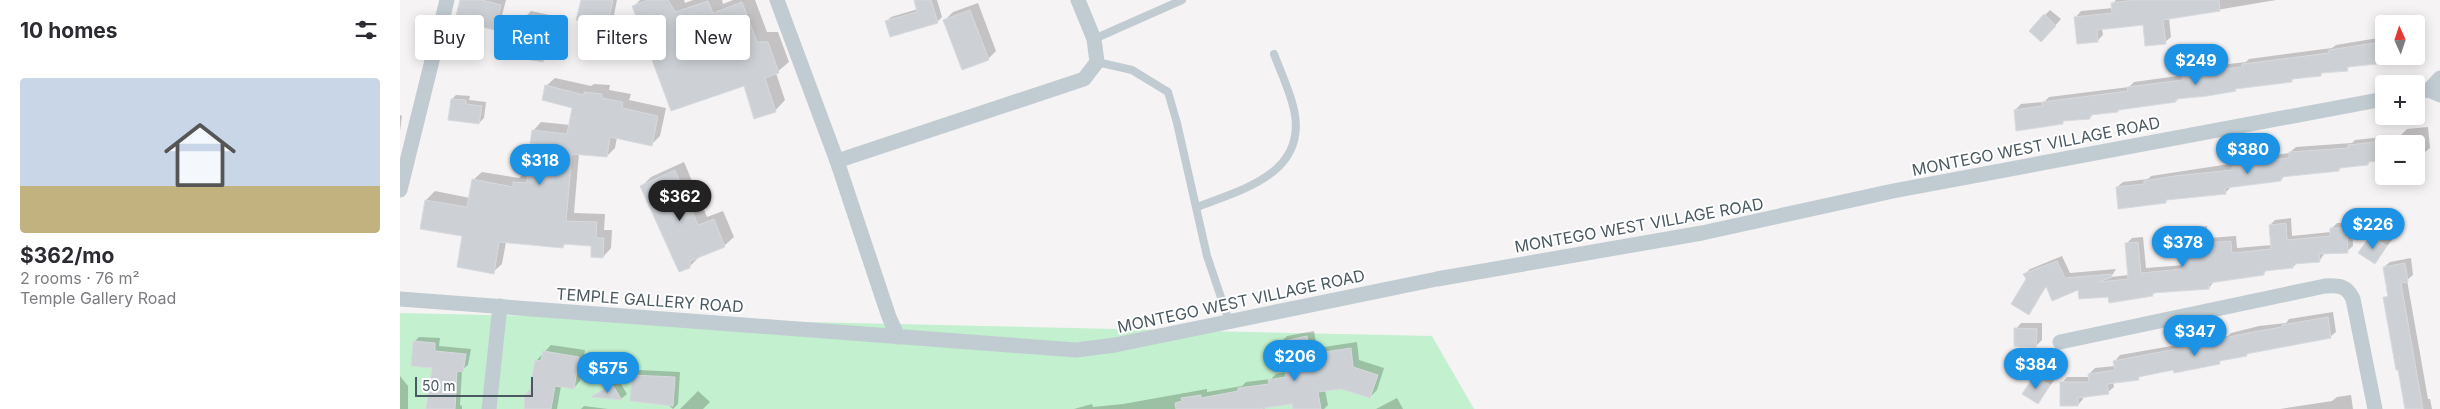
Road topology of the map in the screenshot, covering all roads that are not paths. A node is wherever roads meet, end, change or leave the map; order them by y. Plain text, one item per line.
1 (447, 0) edge
2 (777, 0) edge
3 (1078, 0) edge
4 (1182, 0) edge
5 (1094, 40) junction
6 (1274, 54) dead end
7 (1097, 62) junction
8 (2440, 78) edge
9 (2428, 92) edge
10 (2375, 101) edge
11 (837, 161) junction
12 (400, 190) edge
13 (1197, 207) junction
14 (400, 299) edge
15 (500, 306) junction
16 (1229, 321) junction
17 (898, 337) junction
18 (2060, 342) dead end
19 (489, 409) edge
20 (2375, 409) edge

1 - 12 street
2 - 11 street
3 - 5 street
4 - 5 lane
5 - 7 street
6 - 13 lane
7 - 11 street
7 - 13 lane
8 - 9 street
10 - 16 street, MONTEGO WEST VILLAGE ROAD
11 - 17 street
13 - 16 lane
14 - 15 street, TEMPLE GALLERY ROAD
15 - 17 street, TEMPLE GALLERY ROAD
15 - 19 street
16 - 17 street, MONTEGO WEST VILLAGE ROAD
18 - 20 street

